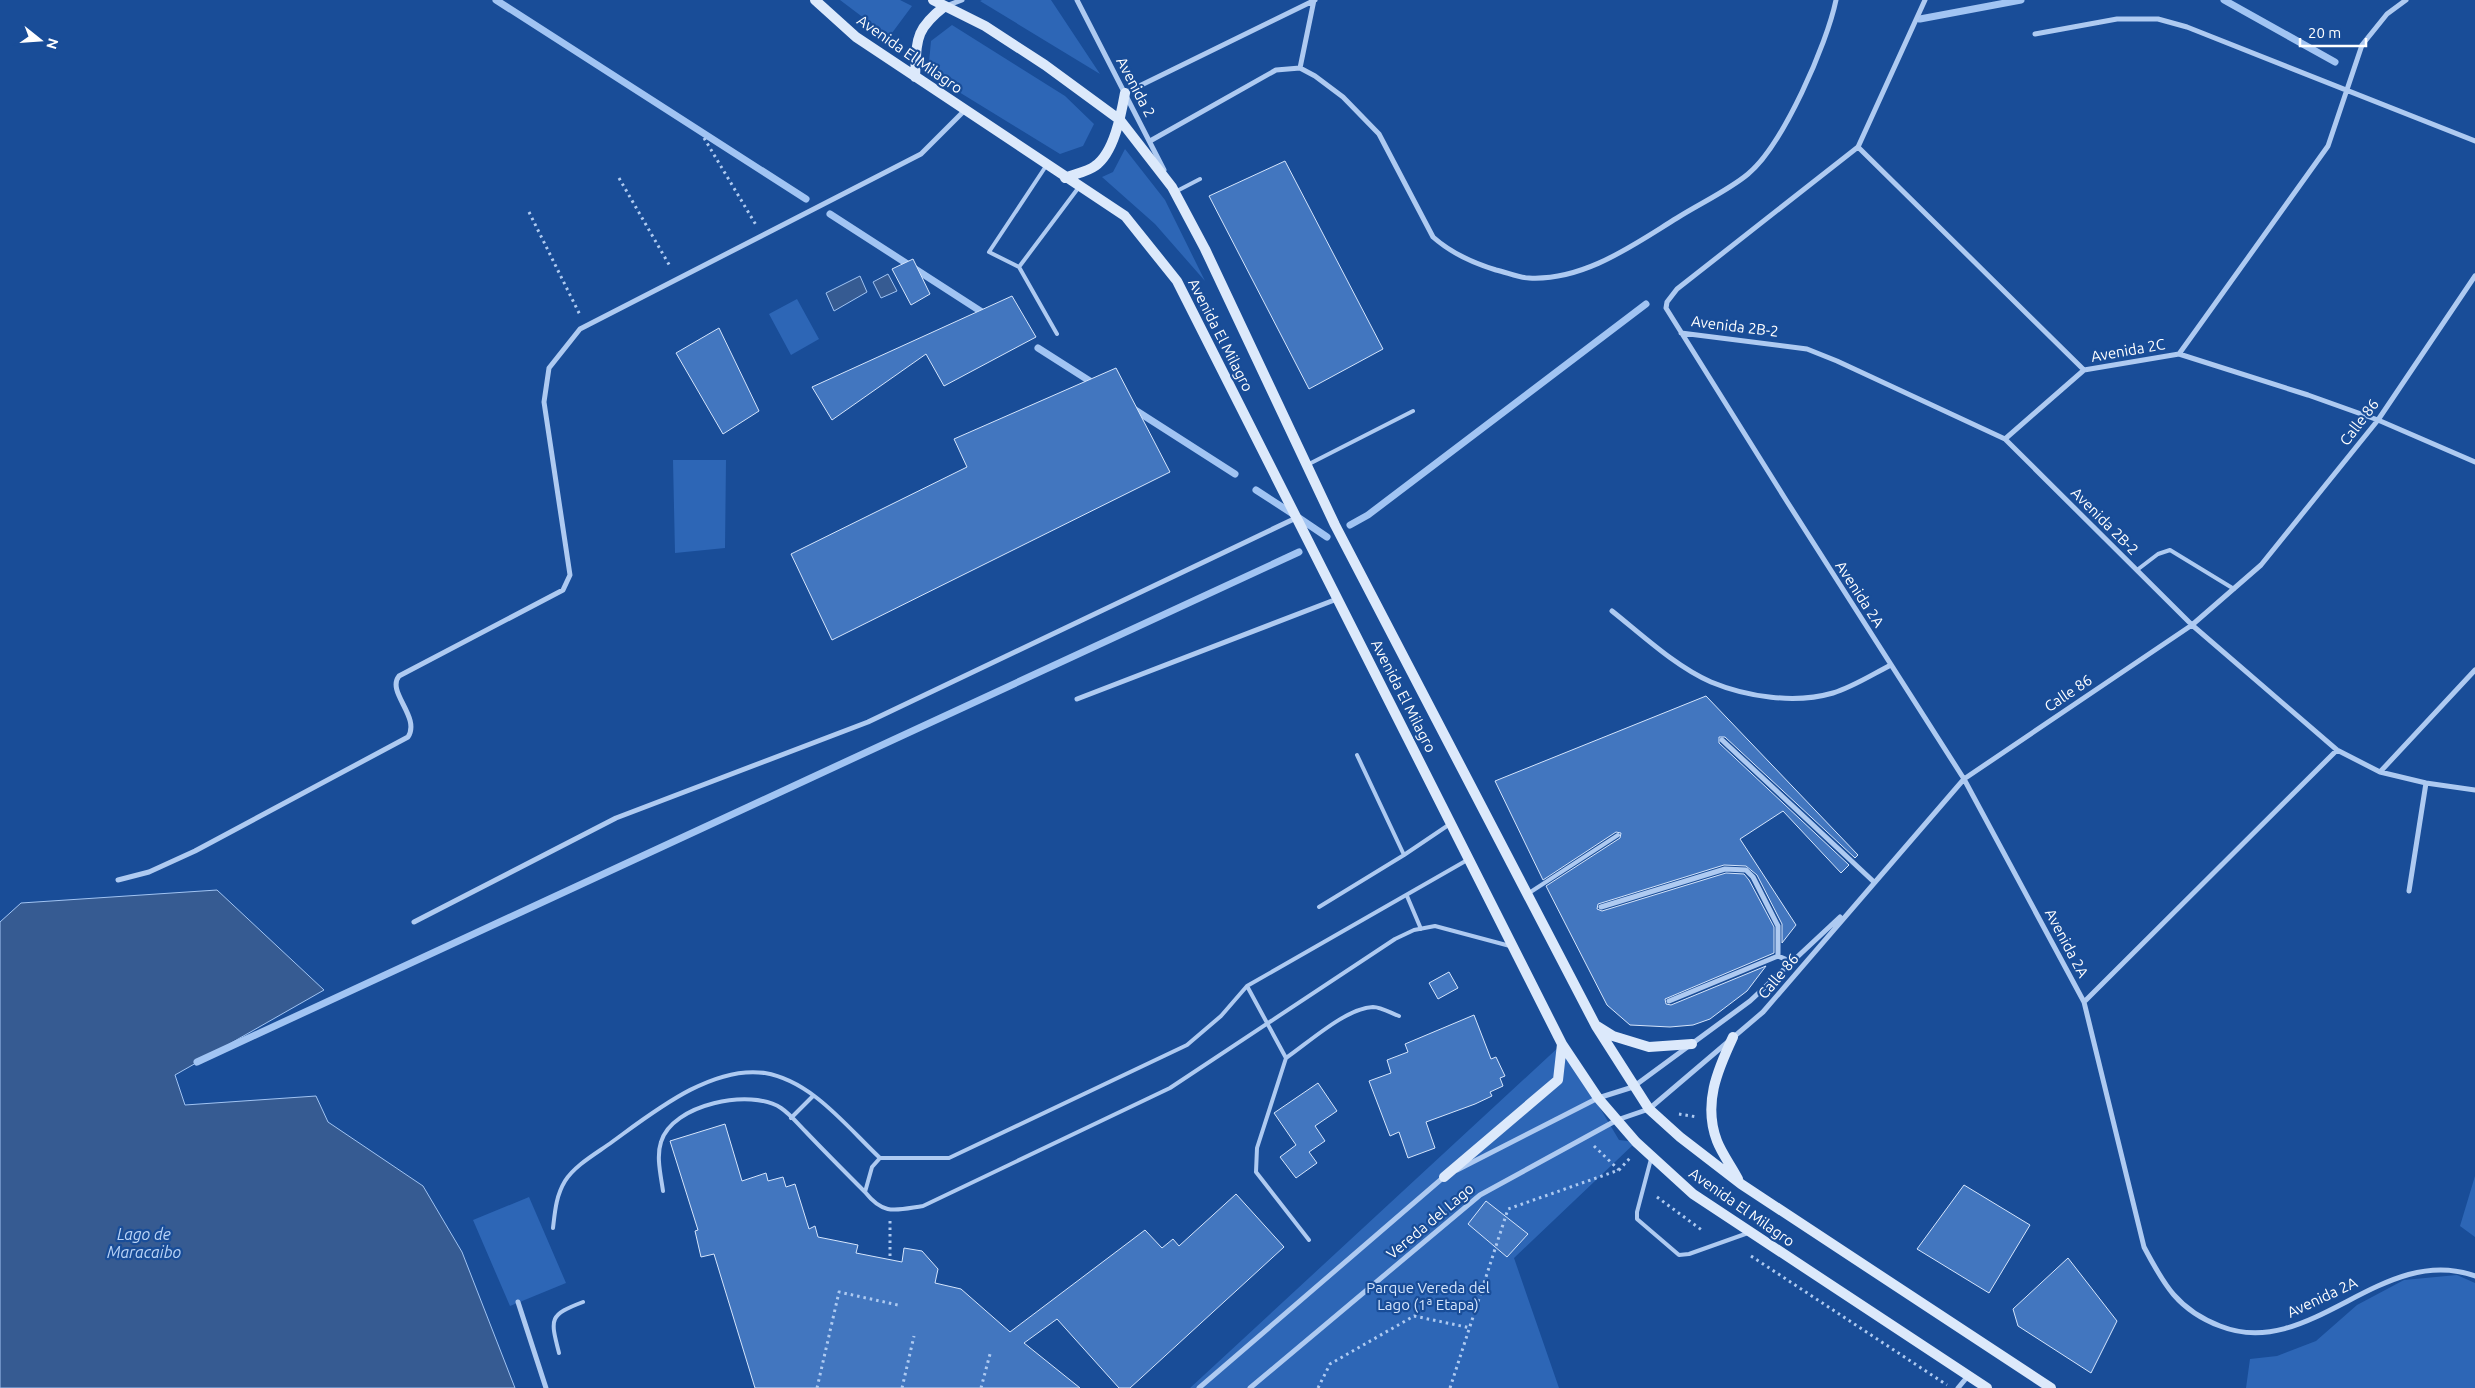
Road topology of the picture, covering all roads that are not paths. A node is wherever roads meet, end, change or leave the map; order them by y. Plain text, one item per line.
1 (815, 0) edge
2 (933, 0) edge
3 (962, 0) edge
4 (1078, 0) edge
5 (1315, 0) edge
6 (1836, 0) edge
7 (1925, 0) edge
8 (2406, 0) edge
9 (945, 6) junction
10 (2035, 34) dead end
11 (1300, 68) junction
12 (915, 77) junction
13 (2347, 89) junction
14 (1125, 94) junction
15 (964, 111) junction
16 (1120, 120) junction
17 (1150, 141) junction
18 (2475, 141) edge
19 (1858, 147) junction
20 (1046, 166) junction
21 (1065, 178) junction
22 (1200, 179) dead end
23 (1079, 187) junction
24 (1173, 189) junction
25 (1019, 267) junction
26 (2475, 276) edge
27 (1682, 333) junction
28 (1058, 334) dead end
29 (2179, 354) junction
30 (2084, 370) junction
31 (1413, 411) dead end
32 (2378, 420) junction
33 (2005, 439) junction
34 (2475, 462) edge
35 (1306, 465) junction
36 (1297, 517) junction
37 (2136, 570) junction
38 (2234, 589) junction
39 (1338, 599) junction
40 (1612, 611) dead end
41 (2192, 625) junction
42 (1891, 665) junction
43 (2475, 670) edge
44 (1077, 700) dead end
45 (1722, 740) dead end
46 (2337, 750) junction
47 (1357, 755) dead end
48 (2380, 772) junction
49 (1964, 779) junction
50 (2426, 783) junction
51 (2475, 790) edge
52 (1451, 823) junction
53 (1618, 835) dead end
54 (1404, 855) junction
55 (1469, 859) junction
56 (118, 880) dead end
57 (1874, 882) junction
58 (2409, 891) dead end
59 (1527, 894) junction
60 (1407, 896) junction
61 (1859, 900) junction
62 (1319, 907) dead end
63 (1601, 907) dead end
64 (414, 922) dead end
65 (1421, 929) junction
66 (1513, 947) junction
67 (1778, 956) junction
68 (1792, 962) junction
69 (1247, 986) junction
70 (1669, 1001) dead end
71 (2084, 1002) junction
72 (1399, 1016) dead end
73 (1269, 1024) junction
74 (1596, 1026) junction
75 (1733, 1037) junction
76 (1562, 1044) junction
77 (1692, 1044) junction
78 (1286, 1058) junction
79 (1633, 1087) junction
80 (813, 1096) junction
81 (1598, 1098) junction
82 (1649, 1109) junction
83 (791, 1118) junction
84 (1617, 1120) junction
85 (1652, 1156) junction
86 (880, 1158) junction
87 (1444, 1176) junction
88 (1741, 1184) junction
89 (663, 1191) dead end
90 (865, 1192) junction
91 (553, 1228) dead end
92 (1751, 1232) junction
93 (1308, 1240) dead end
94 (2475, 1276) edge
95 (518, 1302) dead end
96 (584, 1302) dead end
97 (559, 1353) dead end
98 (1968, 1376) junction
99 (546, 1388) edge
100 (1199, 1388) edge
101 (1250, 1388) edge
102 (1958, 1388) edge
103 (1987, 1388) edge
104 (2051, 1388) edge

1 - 12 main road, Avenida El Milagro
2 - 9 main road, Avenida El Milagro
3 - 9 street
4 - 14 street, Avenida 2
5 - 11 street
5 - 14 street
6 - 11 street
7 - 19 street
8 - 13 street
9 - 12 main road
9 - 16 main road, Avenida El Milagro
10 - 13 street
11 - 17 street
12 - 15 main road, Avenida El Milagro
13 - 18 street
13 - 29 street
14 - 16 main road
14 - 17 street, Avenida 2
15 - 20 main road, Avenida El Milagro
15 - 56 street
16 - 21 main road
16 - 24 main road, Avenida El Milagro
17 - 24 street, Avenida 2
19 - 27 street, Avenida 2A
19 - 30 street, Avenida 2C
20 - 21 main road, Avenida El Milagro
20 - 25 lane
21 - 23 main road, Avenida El Milagro
22 - 24 lane
23 - 25 lane
23 - 36 main road, Avenida El Milagro
24 - 35 main road, Avenida El Milagro
25 - 28 lane
26 - 32 street, Calle 86
27 - 33 street, Avenida 2B-2
27 - 42 street, Avenida 2A
29 - 30 street, Avenida 2C
29 - 32 street, Avenida 2C
30 - 33 street
31 - 35 lane
32 - 34 street, Avenida 2C
32 - 38 street, Calle 86
33 - 37 street, Avenida 2B-2
35 - 59 main road, Avenida El Milagro
36 - 39 main road, Avenida El Milagro
36 - 64 street
37 - 38 lane
37 - 41 street, Avenida 2B-2
38 - 41 street, Calle 86
39 - 44 street
39 - 52 main road, Avenida El Milagro
40 - 42 street
41 - 46 street, Avenida 2B-2
41 - 49 street, Calle 86
42 - 49 street, Avenida 2A
43 - 48 street
45 - 57 street
46 - 48 street, Avenida 2B-2
46 - 71 street
47 - 54 lane
48 - 50 street, Avenida 2B-2
49 - 57 street, Calle 86
49 - 71 street, Avenida 2A
50 - 51 street, Avenida 2B-2
50 - 58 street
52 - 54 lane
52 - 55 main road, Avenida El Milagro
53 - 59 lane
54 - 62 lane
55 - 60 lane
55 - 66 main road, Avenida El Milagro
57 - 61 street, Calle 86
59 - 74 main road, Avenida El Milagro
60 - 65 lane
60 - 69 lane
61 - 68 street, Vereda del Lago
61 - 75 street, Calle 86
63 - 67 street
65 - 66 lane
65 - 73 lane
66 - 76 main road, Avenida El Milagro
67 - 68 street
67 - 70 street
68 - 77 street, Vereda del Lago
69 - 73 lane
69 - 86 lane
71 - 94 street, Avenida 2A
72 - 78 lane
73 - 78 lane
73 - 90 lane
74 - 77 main road
74 - 79 main road, Avenida El Milagro
75 - 82 street, Calle 86
75 - 88 main road
76 - 81 main road, Avenida El Milagro
76 - 87 main road
77 - 79 street, Vereda del Lago
78 - 93 lane
79 - 81 street, Vereda del Lago
79 - 82 main road, Avenida El Milagro
80 - 83 lane
80 - 86 lane
80 - 91 lane
81 - 84 main road, Avenida El Milagro
81 - 87 street, Vereda del Lago
82 - 84 street, Vereda del Lago
82 - 88 main road, Avenida El Milagro
83 - 89 lane
83 - 90 lane
84 - 85 main road, Avenida El Milagro
84 - 101 street, Vereda del Lago
85 - 92 main road, Avenida El Milagro
85 - 92 lane
86 - 90 lane
87 - 100 street, Vereda del Lago
88 - 104 main road, Avenida El Milagro
92 - 98 main road, Avenida El Milagro
95 - 99 street
96 - 97 lane
98 - 102 street
98 - 103 main road, Avenida El Milagro

